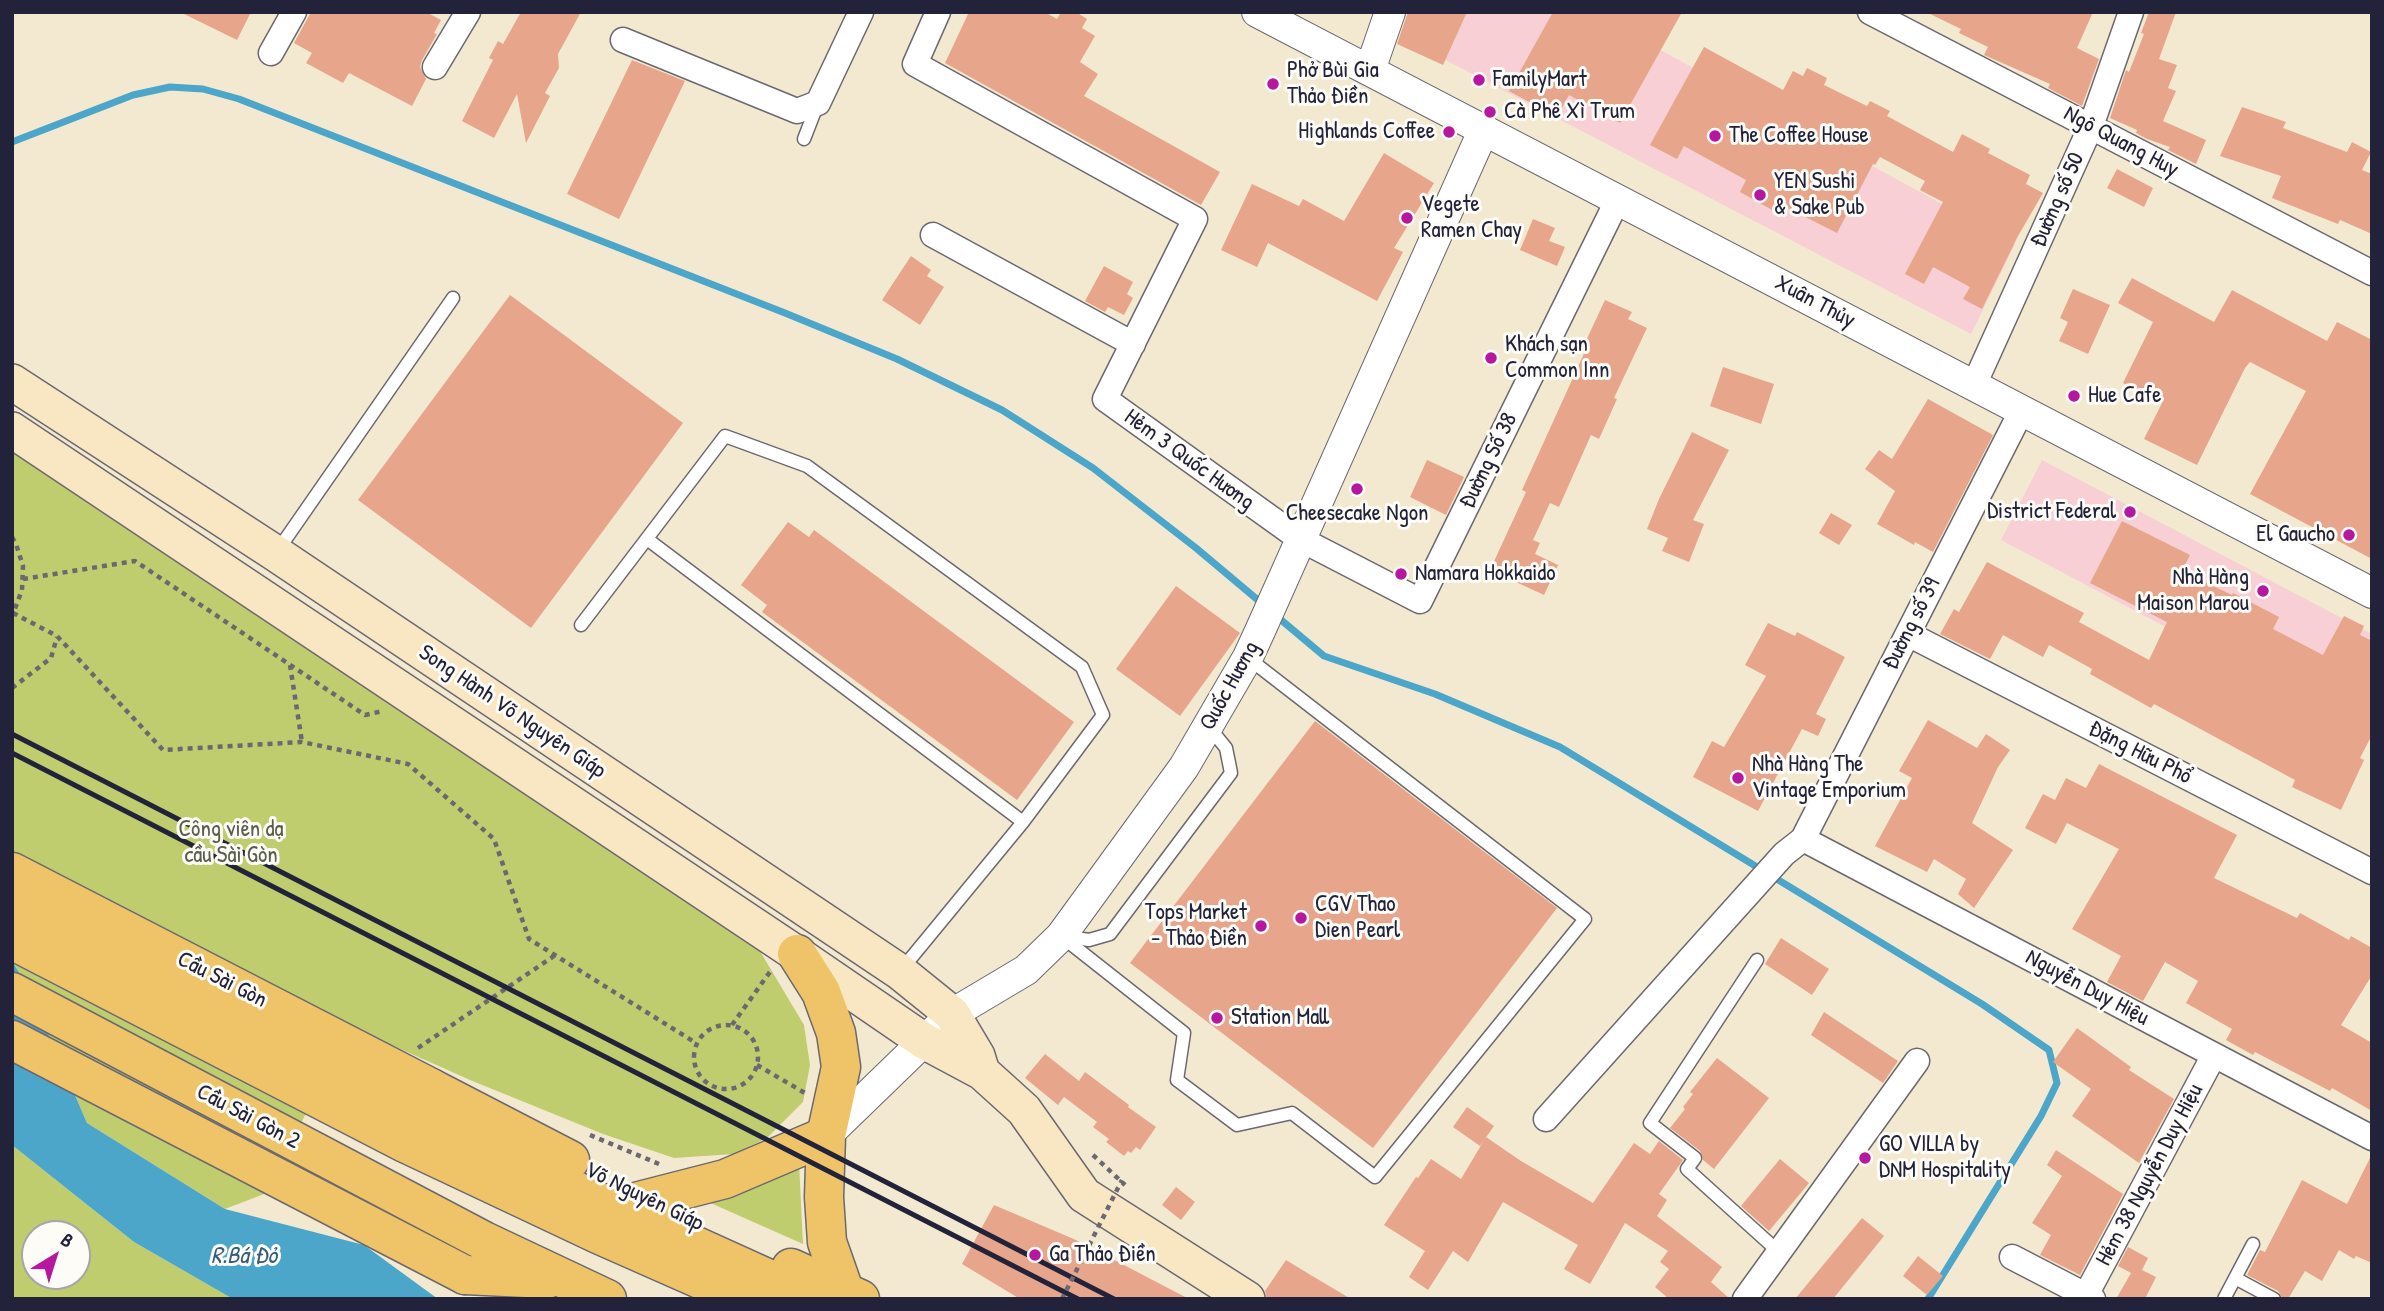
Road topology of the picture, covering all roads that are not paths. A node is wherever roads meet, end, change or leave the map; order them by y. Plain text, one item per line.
1 (294, 12) edge
2 (468, 12) edge
3 (861, 12) edge
4 (938, 12) edge
5 (1257, 12) edge
6 (1390, 12) edge
7 (1870, 12) edge
8 (2131, 12) edge
9 (623, 40) dead end
10 (271, 53) dead end
11 (435, 67) dead end
12 (1370, 70) junction
13 (818, 103) junction
14 (2091, 126) junction
15 (1484, 129) junction
16 (804, 139) dead end
17 (1618, 199) junction
18 (933, 235) dead end
19 (2372, 273) edge
20 (453, 299) dead end
21 (1133, 344) junction
22 (12, 382) edge
23 (1974, 385) junction
24 (2022, 410) junction
25 (12, 430) edge
26 (647, 539) junction
27 (1300, 539) junction
28 (275, 553) junction
29 (2372, 593) edge
30 (581, 625) dead end
31 (1908, 634) junction
32 (1254, 644) junction
33 (1208, 726) junction
34 (1023, 822) junction
35 (1794, 846) junction
36 (12, 872) edge
37 (2372, 872) edge
38 (12, 905) edge
39 (1061, 936) junction
40 (12, 940) edge
41 (1757, 960) dead end
42 (789, 965) junction
43 (900, 972) junction
44 (12, 992) edge
45 (952, 1014) junction
46 (12, 1040) edge
47 (925, 1041) junction
48 (2214, 1055) junction
49 (1917, 1060) dead end
50 (982, 1072) junction
51 (418, 1116) junction
52 (1546, 1119) dead end
53 (826, 1136) junction
54 (2372, 1138) edge
55 (655, 1182) junction
56 (612, 1208) junction
57 (2253, 1244) dead end
58 (1780, 1253) junction
59 (2012, 1257) dead end
60 (2235, 1278) junction
61 (563, 1279) junction
62 (841, 1297) edge
63 (2090, 1297) edge
64 (607, 1299) edge
65 (746, 1299) edge
66 (1247, 1299) edge
67 (1745, 1299) edge
68 (2224, 1299) edge
69 (2274, 1299) edge

1 - 10 street
2 - 11 street
3 - 13 street
4 - 21 street, Hẻm 3 Quốc Hương
5 - 12 street, Xuân Thủy
6 - 12 street
7 - 14 street, Ngô Quang Huy
8 - 14 street, Đường số 50
9 - 13 street
12 - 15 street, Xuân Thủy
13 - 16 lane
14 - 19 street, Ngô Quang Huy
14 - 23 street, Đường số 50
15 - 17 street, Xuân Thủy
15 - 27 street, Quốc Hương
17 - 23 street, Xuân Thủy
17 - 27 street, Đường Số 38
18 - 21 street
20 - 28 lane
21 - 27 street, Hẻm 3 Quốc Hương
22 - 28 main road, Song Hành Võ Nguyên Giáp
23 - 24 street, Xuân Thủy
24 - 29 street, Xuân Thủy
24 - 31 street, Đường số 39
25 - 42 main road, Song Hành Võ Nguyên Giáp
26 - 30 lane
26 - 34 lane
26 - 34 lane
27 - 32 street, Quốc Hương
28 - 43 main road, Song Hành Võ Nguyên Giáp
31 - 35 street, Đường số 39
31 - 37 street, Đặng Hữu Phổ
32 - 33 street, Quốc Hương
32 - 39 lane
33 - 39 street, Quốc Hương
33 - 39 lane
34 - 43 lane
35 - 48 street, Nguyễn Duy Hiệu
35 - 52 street, Đường số 39
36 - 51 main road, Cầu Sài Gòn
38 - 51 main road, Cầu Sài Gòn
39 - 45 street, Quốc Hương
40 - 51 main road
41 - 58 lane
42 - 47 main road, Song Hành Võ Nguyên Giáp
42 - 53 main road
43 - 45 main road, Song Hành Võ Nguyên Giáp
44 - 61 main road, Cầu Sài Gòn 2
45 - 47 street, Quốc Hương
45 - 50 main road, Song Hành Võ Nguyên Giáp
46 - 61 main road, Cầu Sài Gòn 2
47 - 50 main road, Song Hành Võ Nguyên Giáp
47 - 53 street, Quốc Hương
48 - 54 street, Nguyễn Duy Hiệu
48 - 63 street, Hẻm 38 Nguyễn Duy Hiệu
49 - 58 street
50 - 66 main road, Song Hành Võ Nguyên Giáp
51 - 55 main road, Võ Nguyên Giáp
51 - 56 main road, Võ Nguyên Giáp
51 - 65 main road
53 - 55 main road
53 - 62 main road
55 - 56 main road
55 - 62 main road, Võ Nguyên Giáp
56 - 62 main road, Võ Nguyên Giáp
57 - 60 lane
58 - 67 street
59 - 63 street
60 - 68 lane
60 - 69 lane
61 - 64 main road

